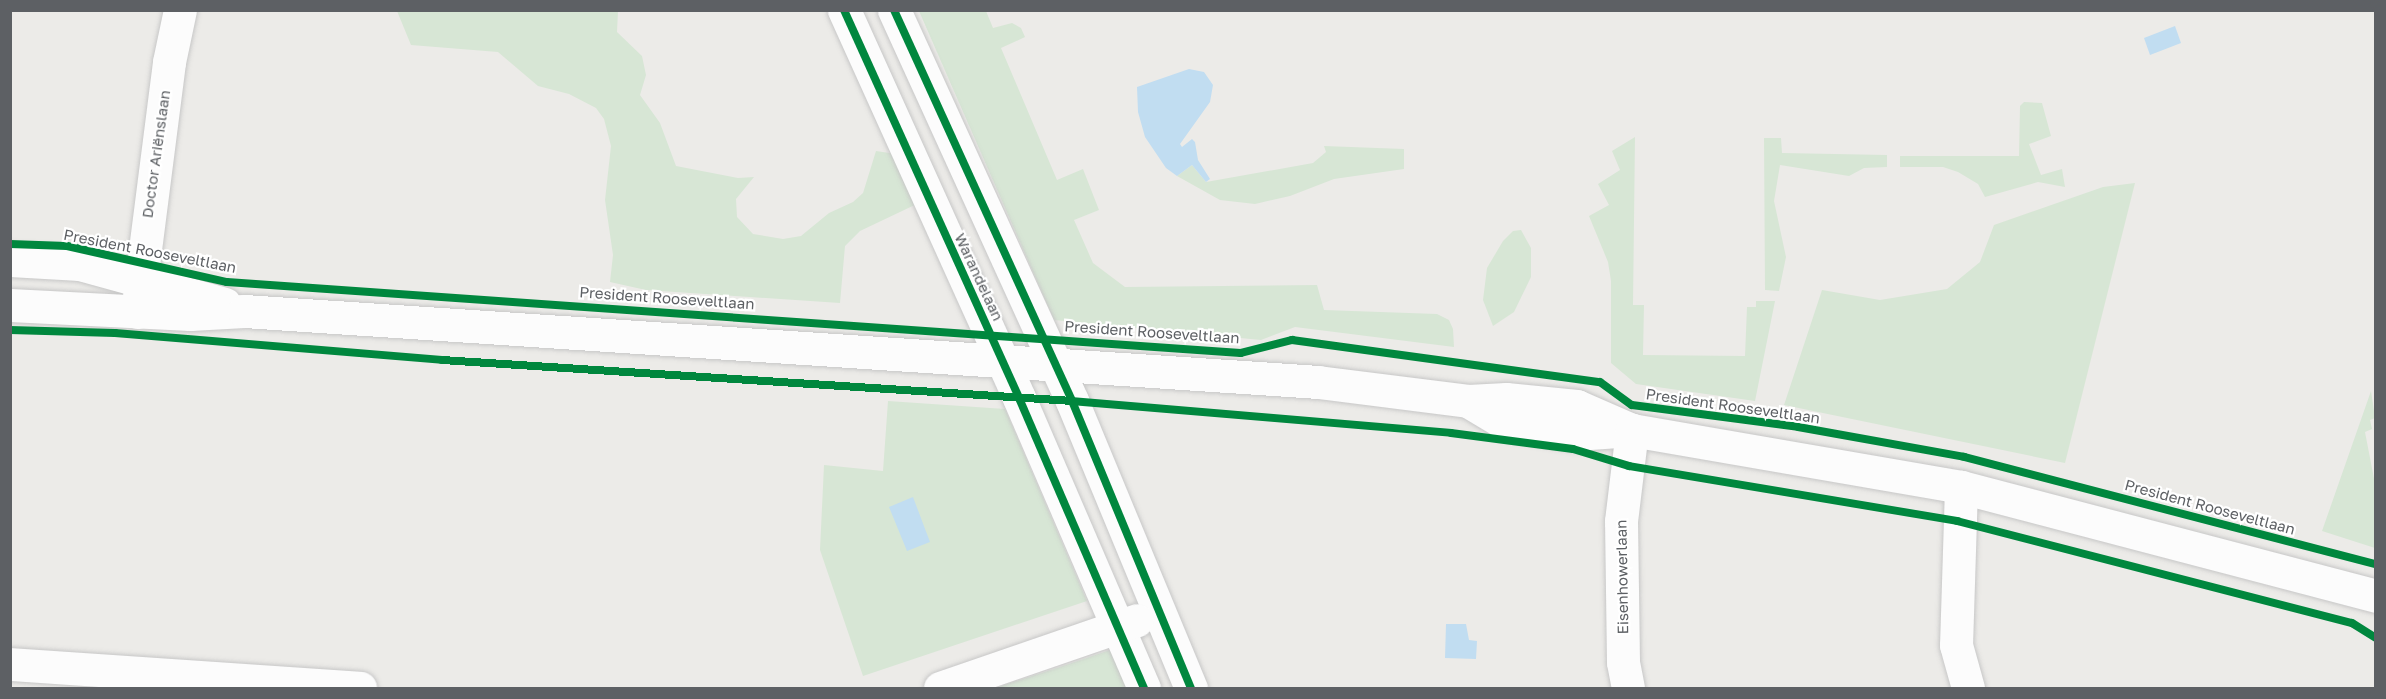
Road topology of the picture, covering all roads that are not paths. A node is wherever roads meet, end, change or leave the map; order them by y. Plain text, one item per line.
1 (180, 10) edge
2 (844, 10) edge
3 (894, 10) edge
4 (10, 260) edge
5 (138, 296) junction
6 (10, 305) edge
7 (1004, 363) junction
8 (1057, 367) junction
9 (1632, 430) junction
10 (1960, 487) junction
11 (2376, 596) edge
12 (1158, 611) junction
13 (1118, 628) junction
14 (10, 664) edge
15 (360, 688) edge
16 (940, 688) edge
17 (1144, 688) edge
18 (1191, 688) edge
19 (1628, 688) edge
20 (1968, 688) edge

1 - 5 street, Doctor Ariënslaan
2 - 7 street, Warandelaan
3 - 8 street, Warandelaan
4 - 5 street, President Rooseveltlaan
5 - 6 street, President Rooseveltlaan
5 - 7 street, President Rooseveltlaan
7 - 8 street, President Rooseveltlaan
7 - 13 street, Warandelaan
8 - 9 street, President Rooseveltlaan
8 - 12 street, Warandelaan
9 - 10 street, President Rooseveltlaan
9 - 19 street, Eisenhowerlaan
10 - 11 street, President Rooseveltlaan
10 - 20 street
12 - 13 street
12 - 18 street, Warandelaan
13 - 16 street
13 - 17 street, Warandelaan
14 - 15 street

